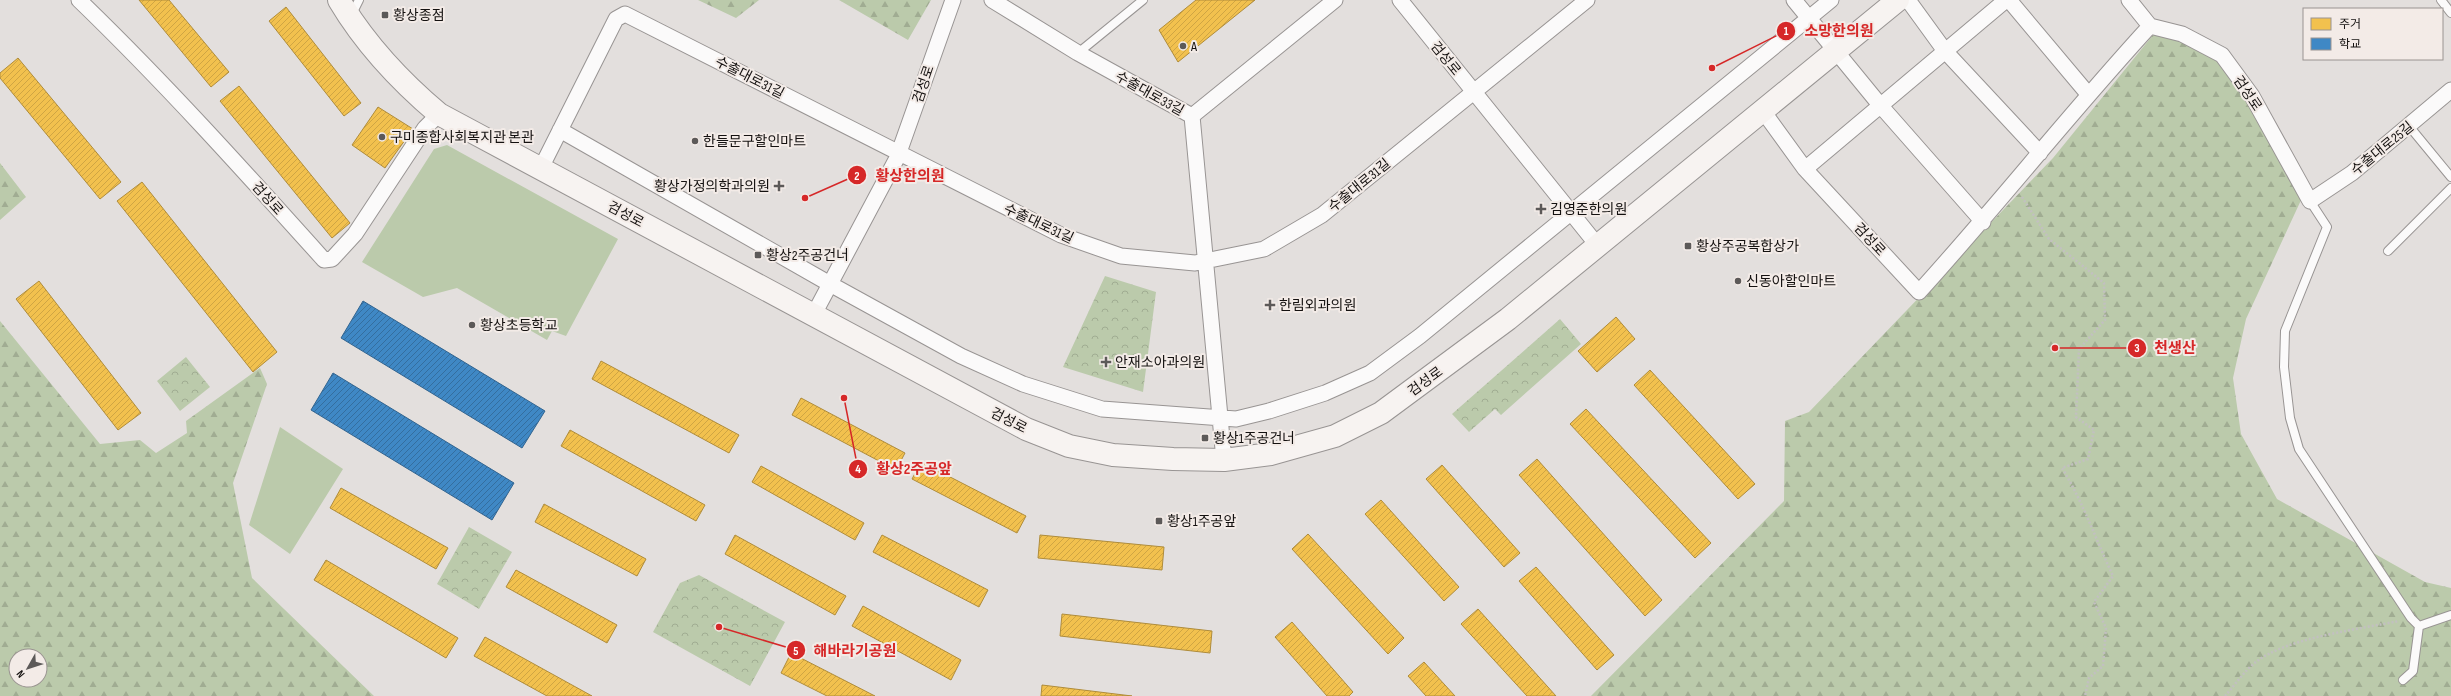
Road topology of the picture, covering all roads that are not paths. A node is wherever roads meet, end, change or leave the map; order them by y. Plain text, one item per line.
1 (79, 0) edge
2 (339, 0) edge
3 (953, 0) edge
4 (992, 0) edge
5 (1143, 0) edge
6 (1335, 0) edge
7 (1400, 0) edge
8 (1587, 0) edge
9 (1794, 0) edge
10 (1831, 0) edge
11 (1898, 0) edge
12 (1908, 0) edge
13 (2006, 0) edge
14 (2009, 0) edge
15 (2129, 0) edge
16 (2441, 0) edge
17 (354, 9) edge
18 (2451, 13) edge
19 (1808, 18) junction
20 (2150, 26) junction
21 (1835, 51) junction
22 (1946, 51) junction
23 (1078, 53) junction
24 (2451, 90) edge
25 (1474, 92) junction
26 (2088, 94) junction
27 (1880, 105) junction
28 (1763, 111) junction
29 (439, 114) junction
30 (1192, 116) junction
31 (2409, 126) junction
32 (560, 130) junction
33 (2040, 152) junction
34 (899, 153) junction
35 (541, 168) junction
36 (1805, 169) junction
37 (2451, 177) edge
38 (2451, 188) edge
39 (2310, 201) junction
40 (1571, 212) junction
41 (1983, 222) junction
42 (1598, 246) junction
43 (2388, 252) dead end
44 (1206, 261) junction
45 (830, 284) junction
46 (813, 316) junction
47 (1221, 418) junction
48 (1224, 460) junction
49 (2451, 615) edge
50 (2419, 626) junction
51 (2403, 680) dead end

1 - 29 street, 검성로
2 - 17 street, 검성로
3 - 34 street, 검성로
4 - 23 street, 수출대로33길
5 - 23 lane
6 - 30 street, 수출대로33길
7 - 25 street, 검성로
8 - 25 street, 수출대로31길
9 - 19 street
10 - 19 street
11 - 21 street, 검성로
12 - 22 street
13 - 22 street
14 - 26 street
15 - 20 street
16 - 18 lane
17 - 29 street, 검성로
19 - 21 street
19 - 40 street
20 - 26 street, 검성로
20 - 39 street, 검성로
21 - 27 street
21 - 28 street, 검성로
22 - 27 street
22 - 33 street
23 - 30 street, 수출대로33길
24 - 31 street, 수출대로25길
25 - 40 street, 검성로
25 - 44 street, 수출대로31길
26 - 33 street, 검성로
27 - 36 street
27 - 41 street
28 - 36 street, 검성로
28 - 42 street, 검성로
29 - 35 street, 검성로
30 - 44 street
31 - 37 lane
31 - 39 street, 수출대로25길
32 - 34 street, 수출대로31길
32 - 35 street, 수출대로31길
32 - 45 street
33 - 41 street, 검성로
34 - 44 street, 수출대로31길
34 - 45 street, 검성로
35 - 46 street, 검성로
36 - 41 street, 검성로
38 - 43 lane
39 - 50 lane
40 - 42 street, 검성로
40 - 47 street
42 - 48 street, 검성로
44 - 47 street
45 - 46 street, 검성로
45 - 47 street
46 - 48 street, 검성로
47 - 48 street
49 - 50 lane
50 - 51 lane

